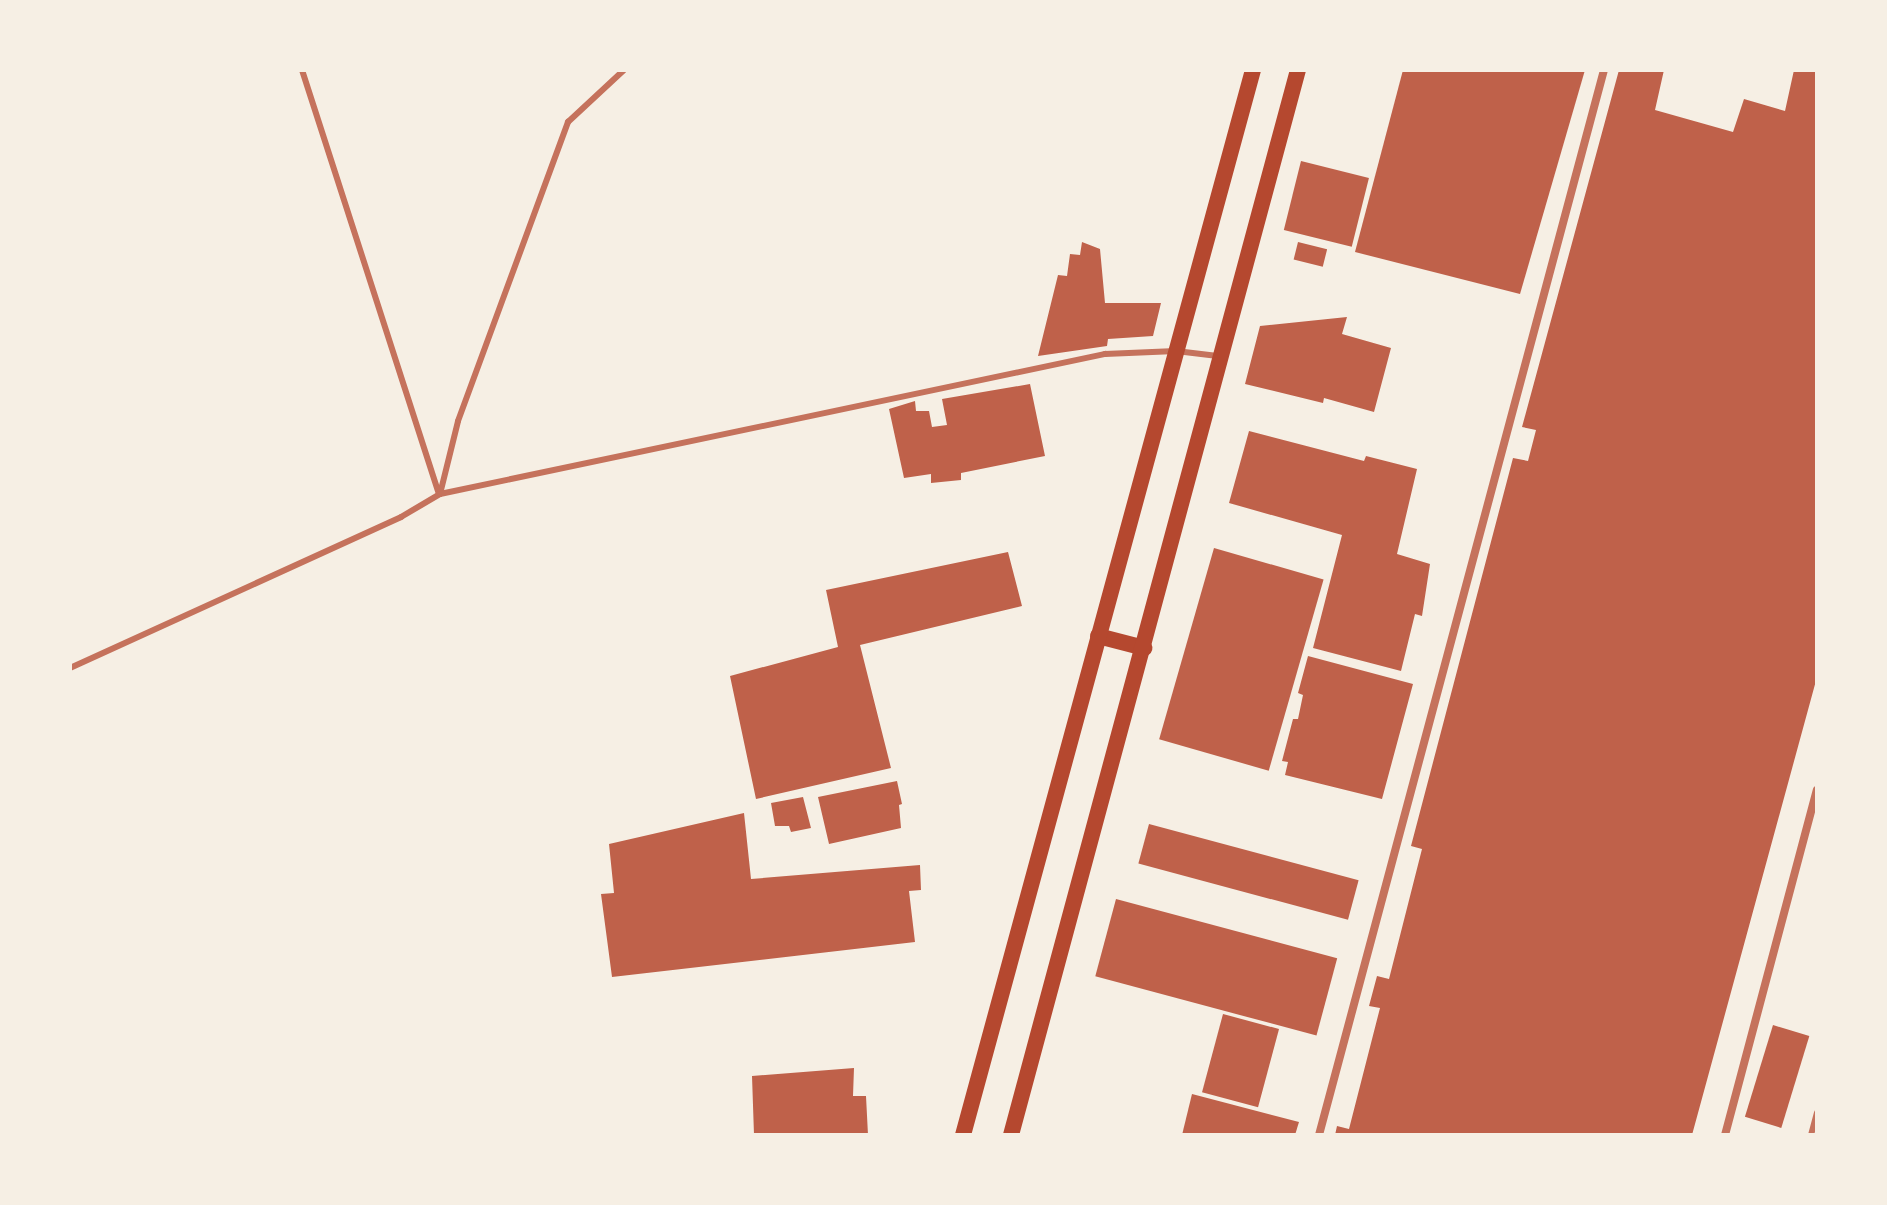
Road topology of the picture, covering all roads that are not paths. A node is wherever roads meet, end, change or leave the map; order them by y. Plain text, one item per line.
1 (302, 70) edge
2 (624, 70) edge
3 (1253, 70) edge
4 (1298, 70) edge
5 (1604, 70) edge
6 (1176, 351) junction
7 (1222, 356) junction
8 (440, 494) junction
9 (1098, 636) junction
10 (1144, 648) junction
11 (70, 668) edge
12 (1817, 790) edge
13 (1817, 1113) edge
14 (963, 1135) edge
15 (1011, 1135) edge
16 (1319, 1135) edge
17 (1725, 1135) edge
18 (1811, 1135) edge

1 - 8 lane
2 - 8 lane
3 - 6 main road
4 - 7 main road
5 - 16 street
6 - 7 lane
6 - 8 lane
6 - 9 main road
7 - 10 main road
8 - 11 lane
9 - 10 main road
9 - 14 main road
10 - 15 main road
12 - 17 street
13 - 18 lane

